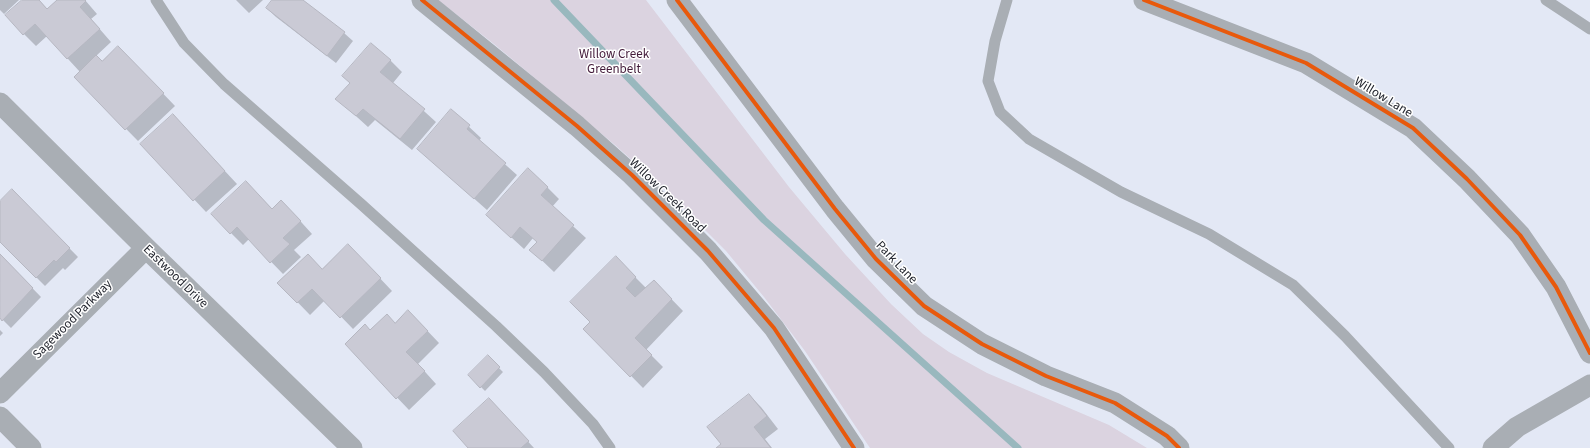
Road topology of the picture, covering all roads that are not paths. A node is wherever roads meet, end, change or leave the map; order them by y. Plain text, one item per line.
1 (156, 0) edge
2 (422, 0) edge
3 (1007, 0) edge
4 (1144, 0) edge
5 (1546, 0) edge
6 (686, 3) edge
7 (1590, 30) edge
8 (0, 103) edge
9 (146, 248) junction
10 (1590, 353) edge
11 (1590, 385) edge
12 (0, 393) edge
13 (0, 417) edge
14 (31, 448) edge
15 (352, 448) edge
16 (610, 448) edge
17 (854, 448) edge
18 (1179, 448) edge
19 (1449, 448) edge
20 (1493, 448) edge

1 - 16 lane
2 - 17 street, Willow Creek Road
3 - 19 lane
4 - 10 street, Willow Lane
5 - 7 lane
6 - 18 street, Park Lane
8 - 9 street, Eastwood Drive
9 - 12 street, Sagewood Parkway
9 - 15 street, Eastwood Drive
11 - 20 street
13 - 14 street

